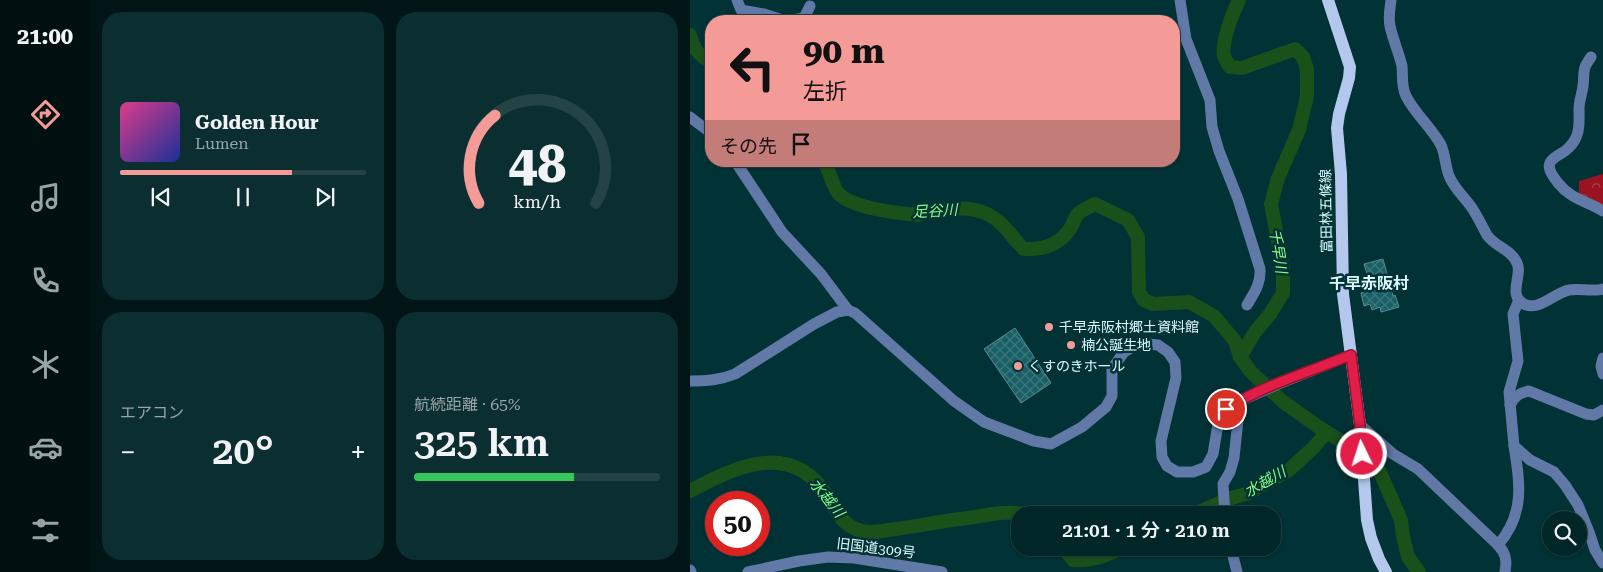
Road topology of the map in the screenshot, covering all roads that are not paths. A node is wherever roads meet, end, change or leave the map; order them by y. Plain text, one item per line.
1 (736, 0) edge
2 (1180, 0) edge
3 (1328, 0) edge
4 (1391, 0) edge
5 (810, 6) dead end
6 (767, 15) edge
7 (806, 15) edge
8 (1591, 57) dead end
9 (690, 117) edge
10 (705, 128) edge
11 (739, 167) edge
12 (1603, 211) edge
13 (1603, 289) edge
14 (1519, 300) junction
15 (1247, 305) dead end
16 (848, 310) junction
17 (1351, 355) junction
18 (1603, 358) edge
19 (1603, 374) edge
20 (690, 381) edge
21 (1240, 400) junction
22 (1510, 406) junction
23 (1603, 410) edge
24 (1360, 430) junction
25 (1514, 446) junction
26 (1224, 506) edge
27 (1498, 545) junction
28 (1232, 556) edge
29 (1603, 563) edge
30 (1506, 571) edge
31 (748, 572) edge
32 (942, 572) edge
33 (1237, 572) edge
34 (1386, 572) edge

1 - 6 street
2 - 15 street
3 - 17 main road, 富田林五條線
4 - 14 street
5 - 7 street
8 - 12 street
9 - 10 street
11 - 16 street
13 - 14 street
14 - 22 street
16 - 20 street
16 - 21 street
17 - 21 street
17 - 24 main road, 富田林五條線
18 - 19 street
21 - 26 street
22 - 23 street
22 - 25 street
24 - 27 street
24 - 34 main road, 富田林五條線
25 - 27 street
25 - 29 street
27 - 30 street
28 - 33 street
31 - 32 street, 旧国道309号

